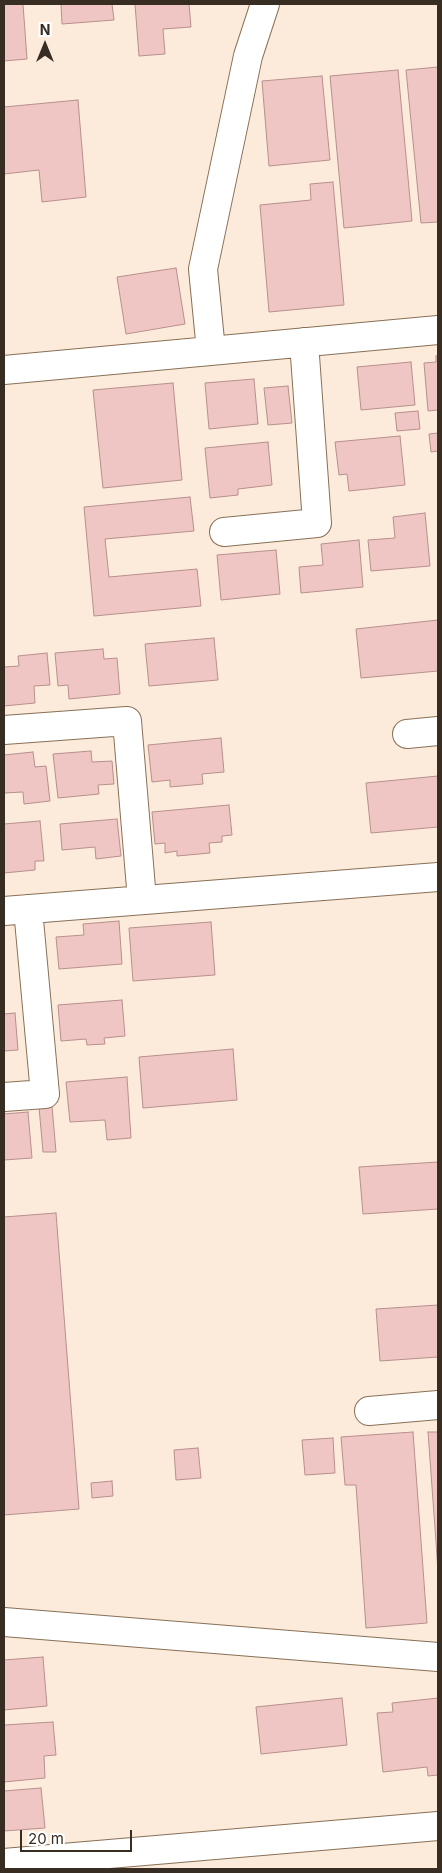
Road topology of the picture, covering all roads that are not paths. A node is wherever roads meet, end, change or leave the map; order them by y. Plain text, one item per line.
1 (265, 4) edge
2 (438, 330) edge
3 (304, 342) junction
4 (211, 351) junction
5 (4, 370) edge
6 (224, 532) dead end
7 (4, 730) edge
8 (438, 731) edge
9 (407, 734) dead end
10 (438, 877) edge
11 (142, 900) junction
12 (16, 910) edge
13 (4, 1097) edge
14 (438, 1404) edge
15 (369, 1411) dead end
16 (4, 1622) edge
17 (438, 1657) edge
18 (438, 1826) edge
19 (4, 1863) edge

1 - 4 street
2 - 3 street
3 - 4 street
3 - 6 street
4 - 5 street
7 - 11 street
8 - 9 street
10 - 11 street
11 - 12 street
12 - 13 street
14 - 15 street
16 - 17 street
18 - 19 street

